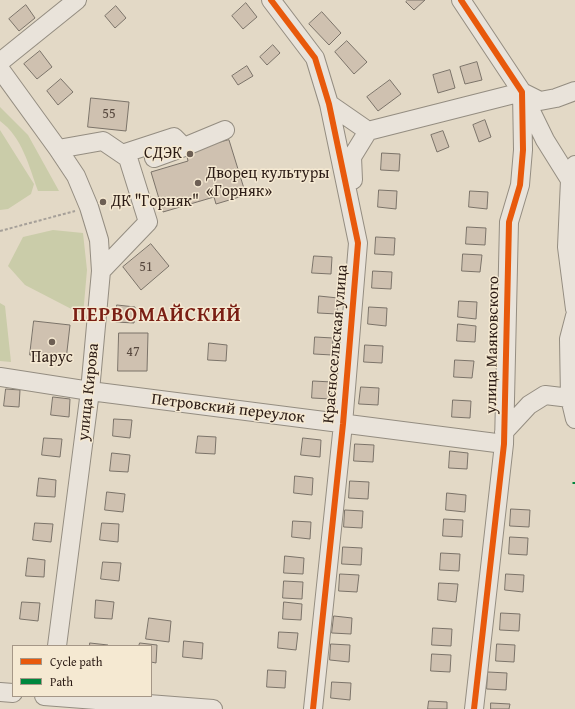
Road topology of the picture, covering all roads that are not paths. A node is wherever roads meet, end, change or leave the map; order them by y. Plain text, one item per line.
1 (78, 0) edge
2 (271, 0) edge
3 (461, 0) edge
4 (0, 62) edge
5 (0, 69) edge
6 (575, 91) edge
7 (522, 92) junction
8 (329, 104) junction
9 (226, 130) dead end
10 (368, 131) junction
11 (184, 147) junction
12 (58, 148) junction
13 (122, 154) junction
14 (154, 158) dead end
15 (573, 172) edge
16 (354, 220) junction
17 (101, 271) junction
18 (575, 309) edge
19 (575, 316) edge
20 (572, 338) edge
21 (0, 376) edge
22 (90, 392) junction
23 (570, 398) junction
24 (575, 419) edge
25 (343, 424) junction
26 (504, 438) junction
27 (57, 645) edge
28 (0, 692) edge
29 (12, 693) edge
30 (50, 697) edge
31 (63, 697) edge
32 (49, 709) edge
33 (213, 709) edge
34 (313, 709) edge
35 (474, 709) edge

1 - 4 street
2 - 8 street, Красносельская улица
3 - 7 street
5 - 12 street, улица Кирова
6 - 7 street
7 - 10 street
7 - 15 street
7 - 26 street, улица Маяковского
8 - 10 street
8 - 16 street, Красносельская улица
9 - 11 street
10 - 16 street, Красносельская улица
11 - 13 street
11 - 14 street
12 - 13 street
12 - 17 street, улица Кирова
13 - 17 street
15 - 18 street
16 - 25 street, Красносельская улица
17 - 22 street, улица Кирова
19 - 20 street
20 - 23 street
21 - 22 street, Петровский переулок
22 - 25 street, Петровский переулок
22 - 27 street, улица Кирова
23 - 24 street
23 - 26 street
25 - 26 street, Петровский переулок
25 - 34 street, Красносельская улица
26 - 35 street, улица Маяковского
28 - 29 street
30 - 32 street
31 - 33 street

